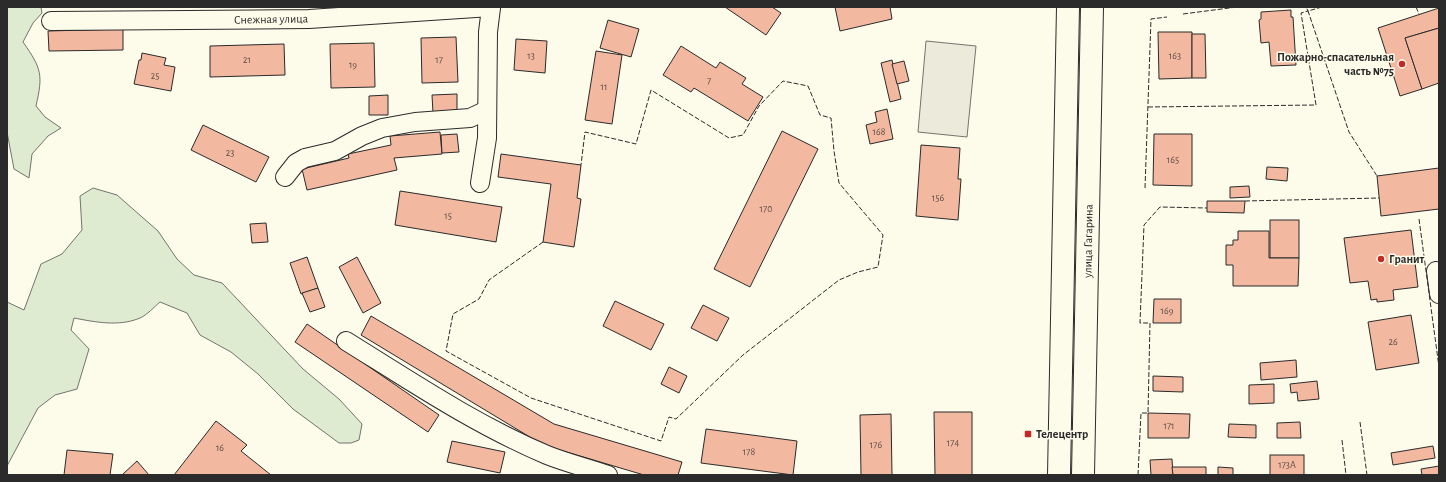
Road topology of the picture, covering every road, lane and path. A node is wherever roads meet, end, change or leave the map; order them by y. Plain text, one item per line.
1 (491, 7) edge
2 (1068, 7) edge
3 (1092, 7) edge
4 (51, 21) dead end
5 (487, 110) junction
6 (285, 177) dead end
7 (480, 183) dead end
8 (1436, 271) dead end
9 (1439, 294) edge
10 (346, 341) dead end
11 (608, 475) edge
12 (1059, 475) edge
13 (1083, 475) edge

1 - 4 street, Снежная улица
1 - 5 street, Снежная улица
2 - 12 main road, улица Гагарина
3 - 13 main road, улица Гагарина
5 - 6 street
5 - 7 street, Снежная улица
8 - 9 street
10 - 11 street

